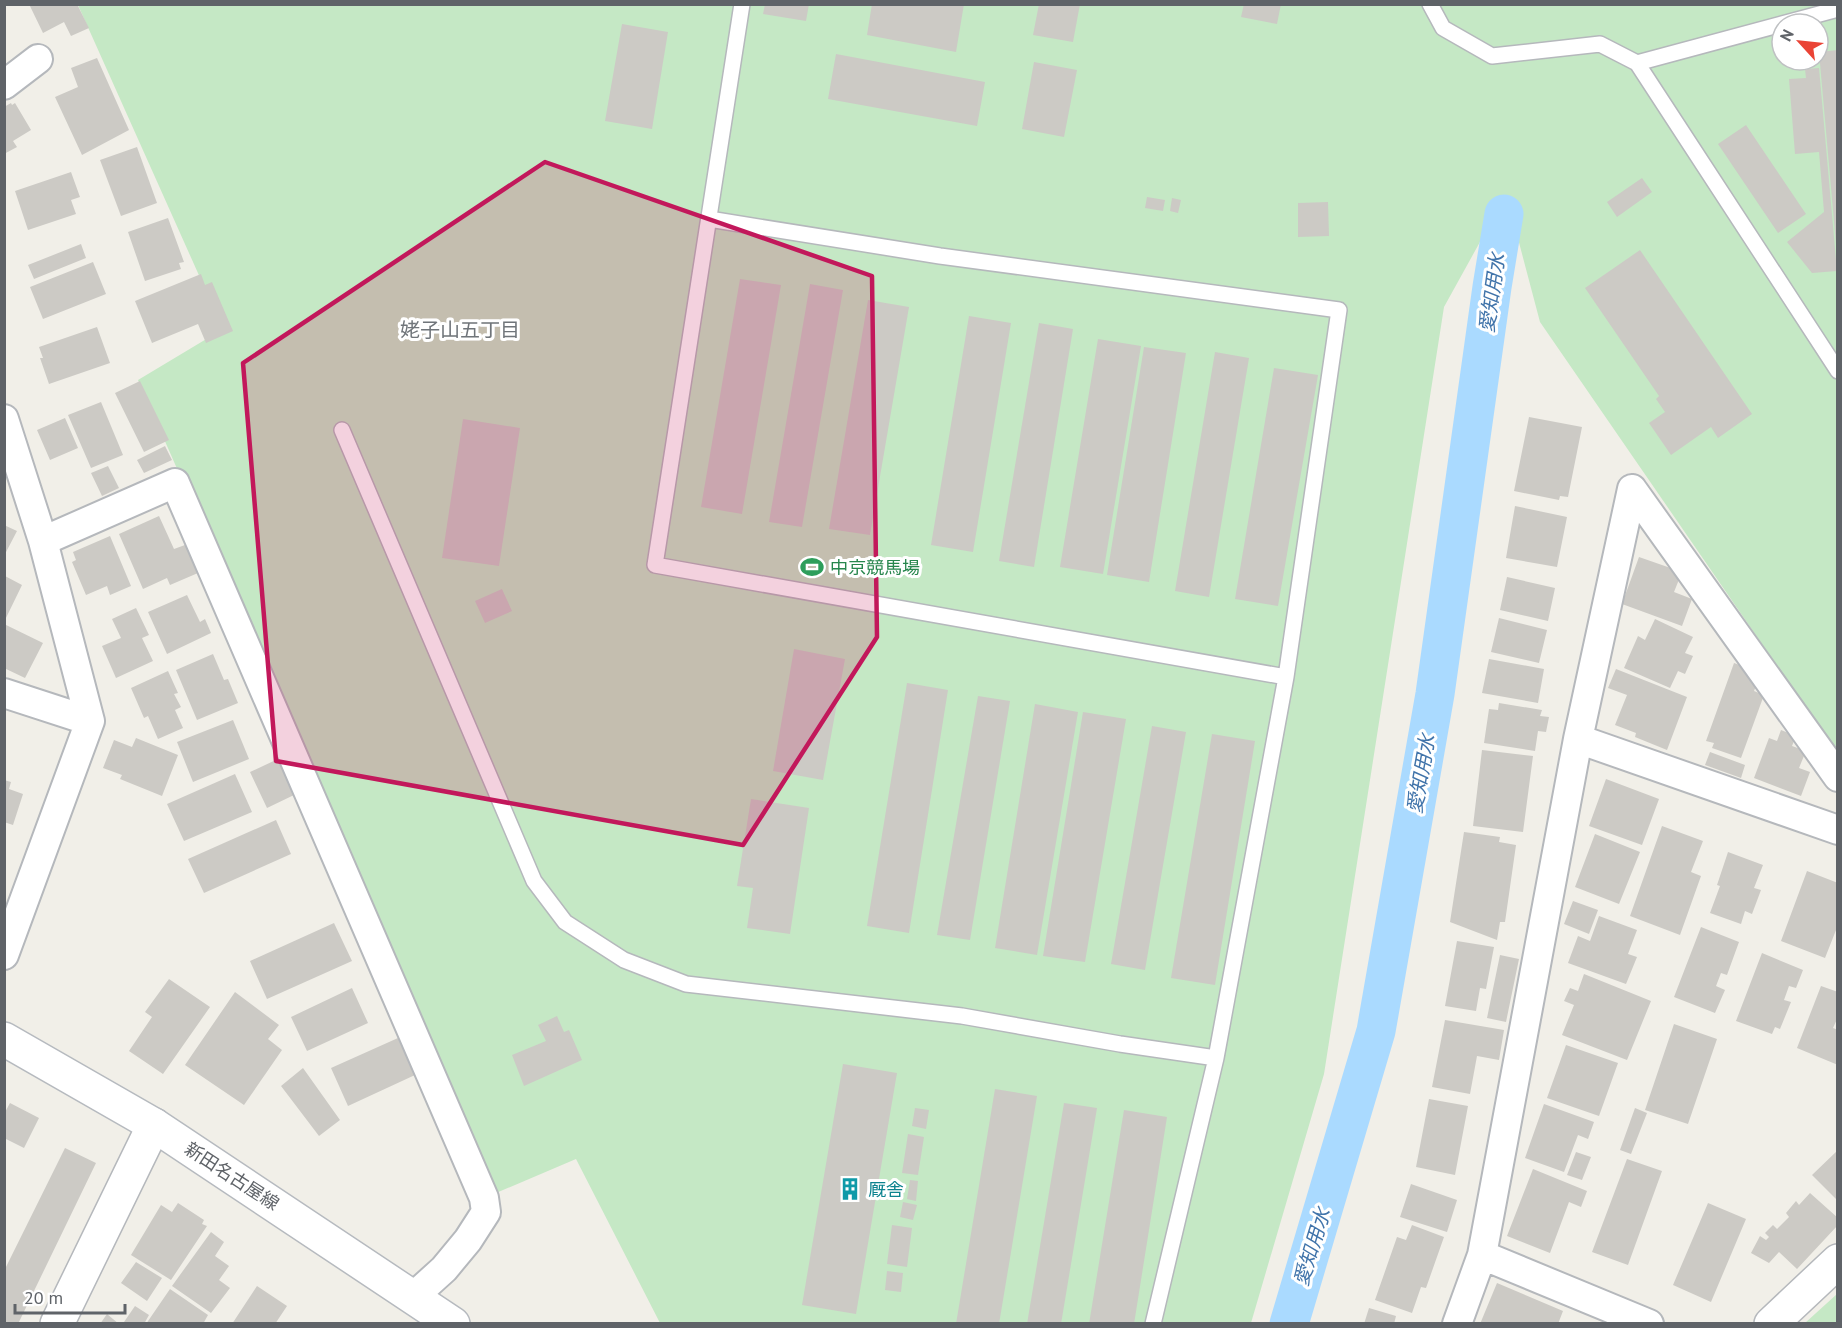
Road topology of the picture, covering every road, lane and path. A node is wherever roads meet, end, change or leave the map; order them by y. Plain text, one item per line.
1 (742, 4) edge
2 (1430, 4) edge
3 (1838, 9) edge
4 (38, 59) dead end
5 (1637, 63) junction
6 (4, 85) edge
7 (709, 219) junction
8 (1838, 371) edge
9 (4, 419) edge
10 (342, 430) dead end
11 (43, 542) junction
12 (1286, 677) junction
13 (4, 693) edge
14 (90, 721) junction
15 (1578, 739) junction
16 (1838, 777) edge
17 (1838, 830) edge
18 (4, 955) edge
19 (4, 1039) edge
20 (1216, 1058) junction
21 (154, 1125) junction
22 (1482, 1255) junction
23 (1838, 1261) edge
24 (413, 1297) junction
25 (57, 1323) edge
26 (453, 1323) edge
27 (1154, 1323) edge
28 (1457, 1323) edge
29 (1649, 1323) edge
30 (1771, 1323) edge

1 - 7 lane
2 - 5 lane
3 - 5 lane
4 - 6 street
5 - 8 lane
7 - 12 lane
7 - 12 lane
9 - 11 street
10 - 20 lane
11 - 14 street
11 - 24 street
12 - 20 lane
13 - 14 street
14 - 18 street
15 - 16 street
15 - 17 street
15 - 22 street
19 - 21 main road, 新田名古屋線
20 - 27 lane
21 - 24 main road, 新田名古屋線
21 - 25 main road
22 - 28 street
22 - 29 street
23 - 30 main road
24 - 26 main road, 新田名古屋線

